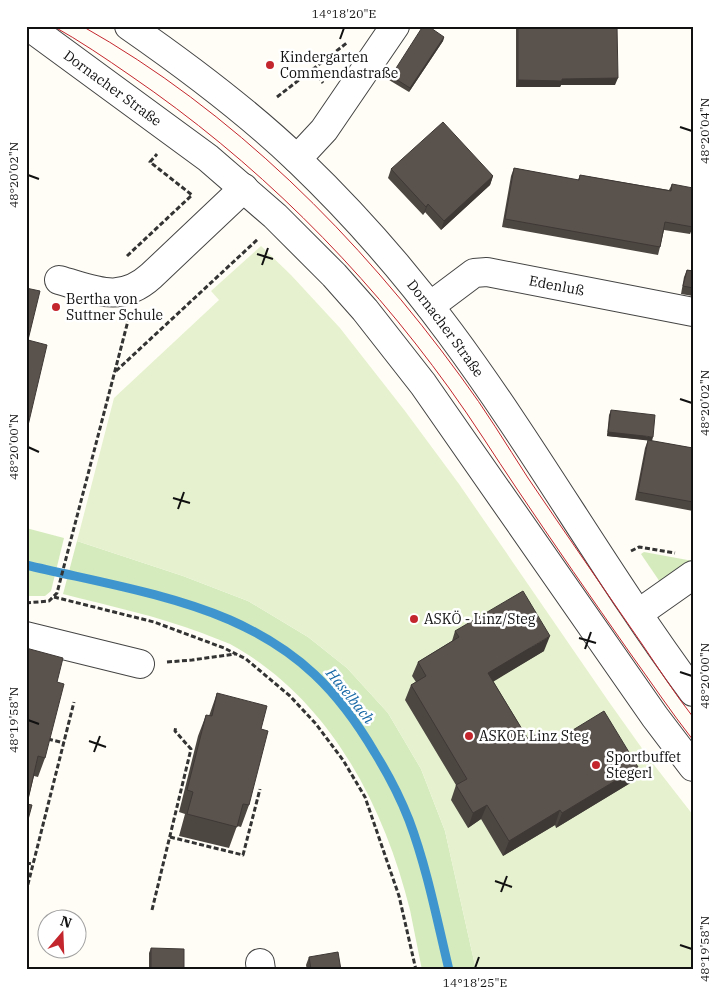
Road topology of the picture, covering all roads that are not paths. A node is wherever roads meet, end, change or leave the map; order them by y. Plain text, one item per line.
1 (28, 26) edge
2 (129, 26) edge
3 (395, 26) edge
4 (297, 159) junction
5 (244, 188) junction
6 (59, 280) dead end
7 (430, 306) junction
8 (693, 312) edge
9 (688, 565) edge
10 (639, 613) junction
11 (26, 636) edge
12 (140, 664) road end
13 (693, 692) edge
14 (693, 767) edge

1 - 5 street, Dornacher Straße
2 - 4 street, Dornacher Straße
3 - 4 street
4 - 7 street, Dornacher Straße
5 - 6 street
5 - 14 street, Dornacher Straße
7 - 8 street, Edenluß
7 - 10 street, Dornacher Straße
9 - 10 street
10 - 13 street, Dornacher Straße
11 - 12 street

